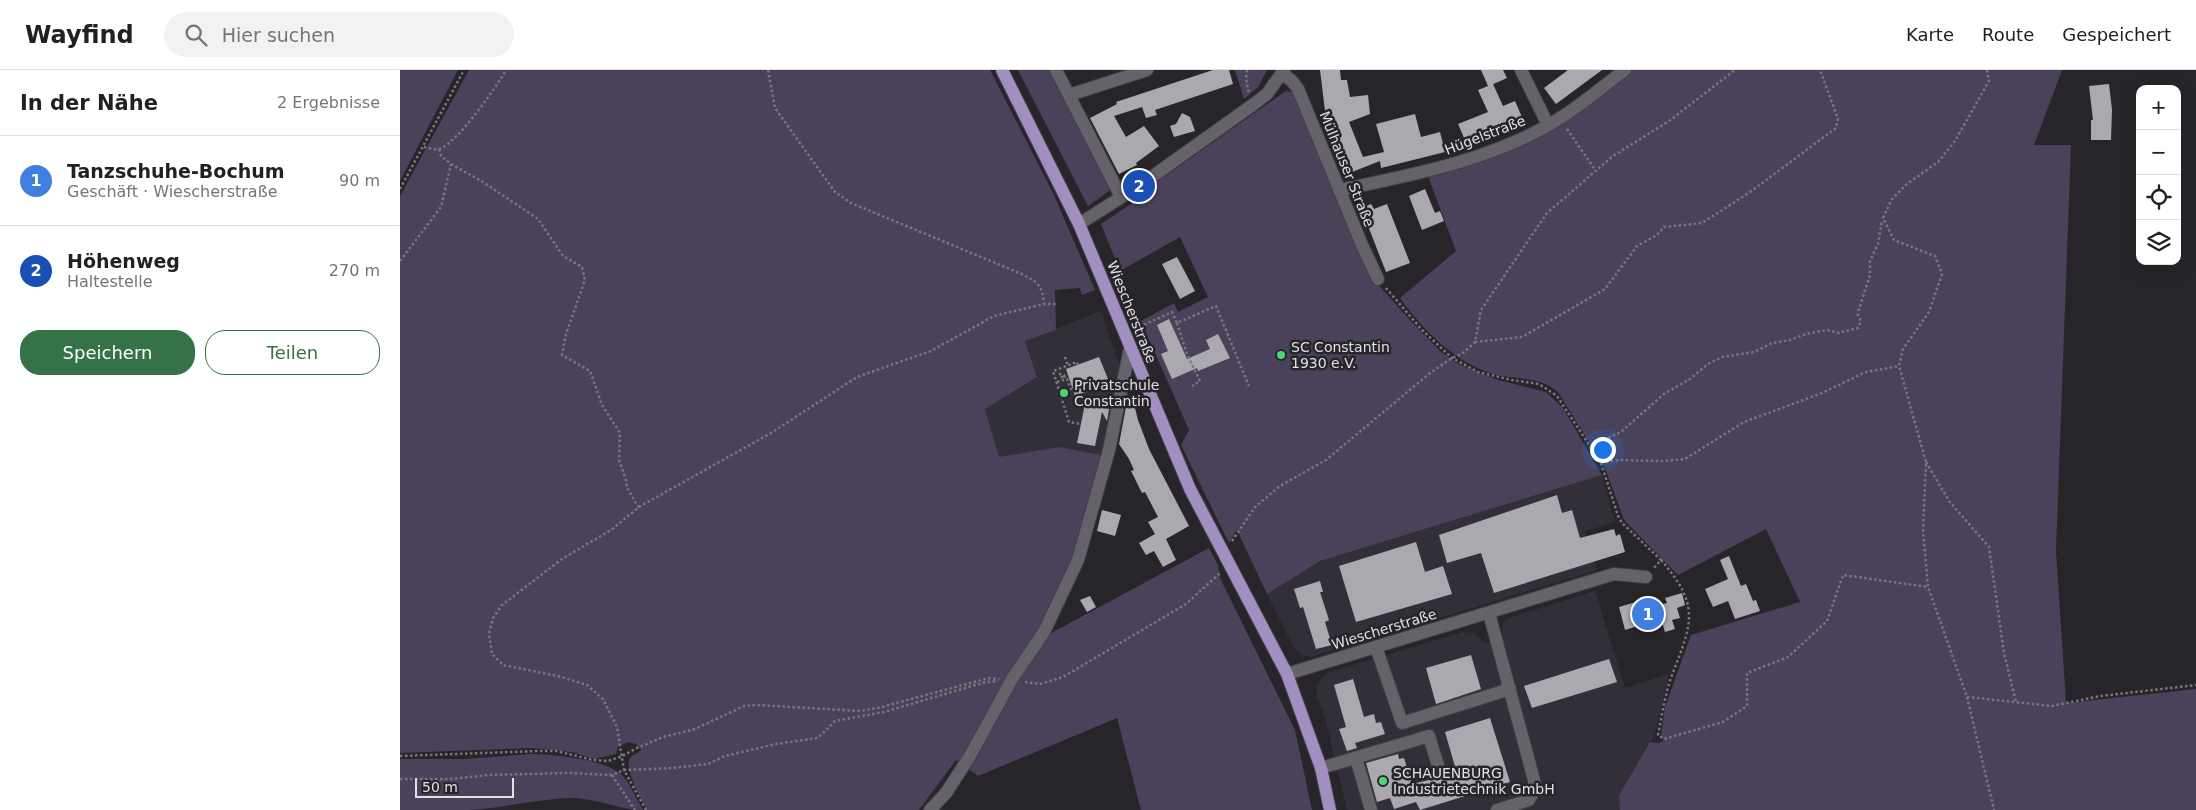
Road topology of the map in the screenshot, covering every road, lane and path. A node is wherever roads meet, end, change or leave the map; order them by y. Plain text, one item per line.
1 (464, 70) edge
2 (506, 70) edge
3 (768, 70) edge
4 (1002, 70) edge
5 (1056, 70) edge
6 (1148, 70) edge
7 (1247, 70) edge
8 (1522, 70) edge
9 (1624, 70) edge
10 (1735, 70) edge
11 (1820, 70) edge
12 (1987, 70) edge
13 (1284, 72) edge
14 (1069, 95) junction
15 (1254, 104) junction
16 (1560, 118) junction
17 (1548, 125) junction
18 (424, 148) junction
19 (439, 149) junction
20 (451, 164) junction
21 (1596, 171) junction
22 (400, 189) edge
23 (1339, 190) junction
24 (1121, 197) junction
25 (1883, 218) junction
26 (1079, 224) junction
27 (400, 261) edge
28 (1378, 279) joint
29 (1044, 304) junction
30 (1057, 304) dead end
31 (1177, 322) junction
32 (1124, 334) junction
33 (1474, 342) junction
34 (1130, 348) junction
35 (1065, 357) dead end
36 (1452, 358) junction
37 (1078, 365) dead end
38 (1068, 366) junction
39 (1899, 366) junction
40 (1068, 375) dead end
41 (1064, 378) junction
42 (1057, 382) junction
43 (1192, 386) dead end
44 (1249, 386) dead end
45 (1073, 388) dead end
46 (1081, 424) dead end
47 (1589, 446) junction
48 (1926, 462) junction
49 (1600, 463) junction
50 (639, 507) junction
51 (1227, 557) junction
52 (1661, 560) junction
53 (1646, 577) joint
54 (1928, 587) junction
55 (1489, 613) junction
56 (1376, 647) junction
57 (1287, 674) junction
58 (1012, 679) junction
59 (2196, 685) edge
60 (1510, 689) junction
61 (1967, 698) junction
62 (2016, 702) junction
63 (400, 756) edge
64 (620, 757) junction
65 (1356, 758) junction
66 (1321, 768) junction
67 (1439, 769) dead end
68 (624, 770) junction
69 (612, 775) junction
70 (400, 779) edge
71 (635, 810) edge
72 (646, 810) edge
73 (930, 810) edge
74 (1330, 810) edge
75 (1371, 810) edge
76 (1497, 810) edge
77 (1994, 810) edge

1 - 18 path
2 - 19 path
3 - 29 path
4 - 26 main road, Wiescherstraße
5 - 14 street
6 - 14 street
7 - 15 path
8 - 17 street
9 - 16 street, Hügelstraße
10 - 21 path
11 - 33 path
12 - 25 path
13 - 15 street, Mülhauser Straße
13 - 23 street, Mülhauser Straße
14 - 24 street
15 - 24 street, Mülhauser Straße
16 - 17 street, Hügelstraße
16 - 21 path
17 - 23 street, Hügelstraße
18 - 19 path
18 - 22 path
19 - 20 path
20 - 27 path
20 - 50 path
21 - 33 path
23 - 28 street, Mülhauser Straße
24 - 26 street, Mülhauser Straße
25 - 39 path
25 - 47 path
26 - 32 main road, Wiescherstraße
28 - 36 path
29 - 30 path
29 - 50 path
31 - 32 path
31 - 43 path
31 - 44 path
32 - 34 main road, Wiescherstraße
33 - 36 path
34 - 51 main road, Wiescherstraße
34 - 58 street
35 - 38 path
36 - 47 path
36 - 51 path
37 - 38 path
38 - 42 path
39 - 48 path
39 - 49 path
40 - 41 path, bridge
41 - 42 path
41 - 45 path
42 - 46 path
47 - 49 path
48 - 54 path
48 - 62 path
49 - 52 path
50 - 64 path
51 - 57 main road, Wiescherstraße
51 - 58 path
52 - 53 path
52 - 54 path
53 - 55 street, Wiescherstraße
54 - 61 path
55 - 56 street, Wiescherstraße
55 - 60 street
56 - 57 street, Wiescherstraße
56 - 60 street
57 - 66 main road, Wiescherstraße
58 - 64 path
58 - 68 path
58 - 73 street
59 - 62 path
60 - 76 street
61 - 62 path
61 - 77 path
63 - 64 path
64 - 68 path
65 - 66 street
65 - 67 street
65 - 75 street
66 - 74 main road, Wiescherstraße
68 - 69 path
68 - 72 path
69 - 70 path
69 - 71 path

